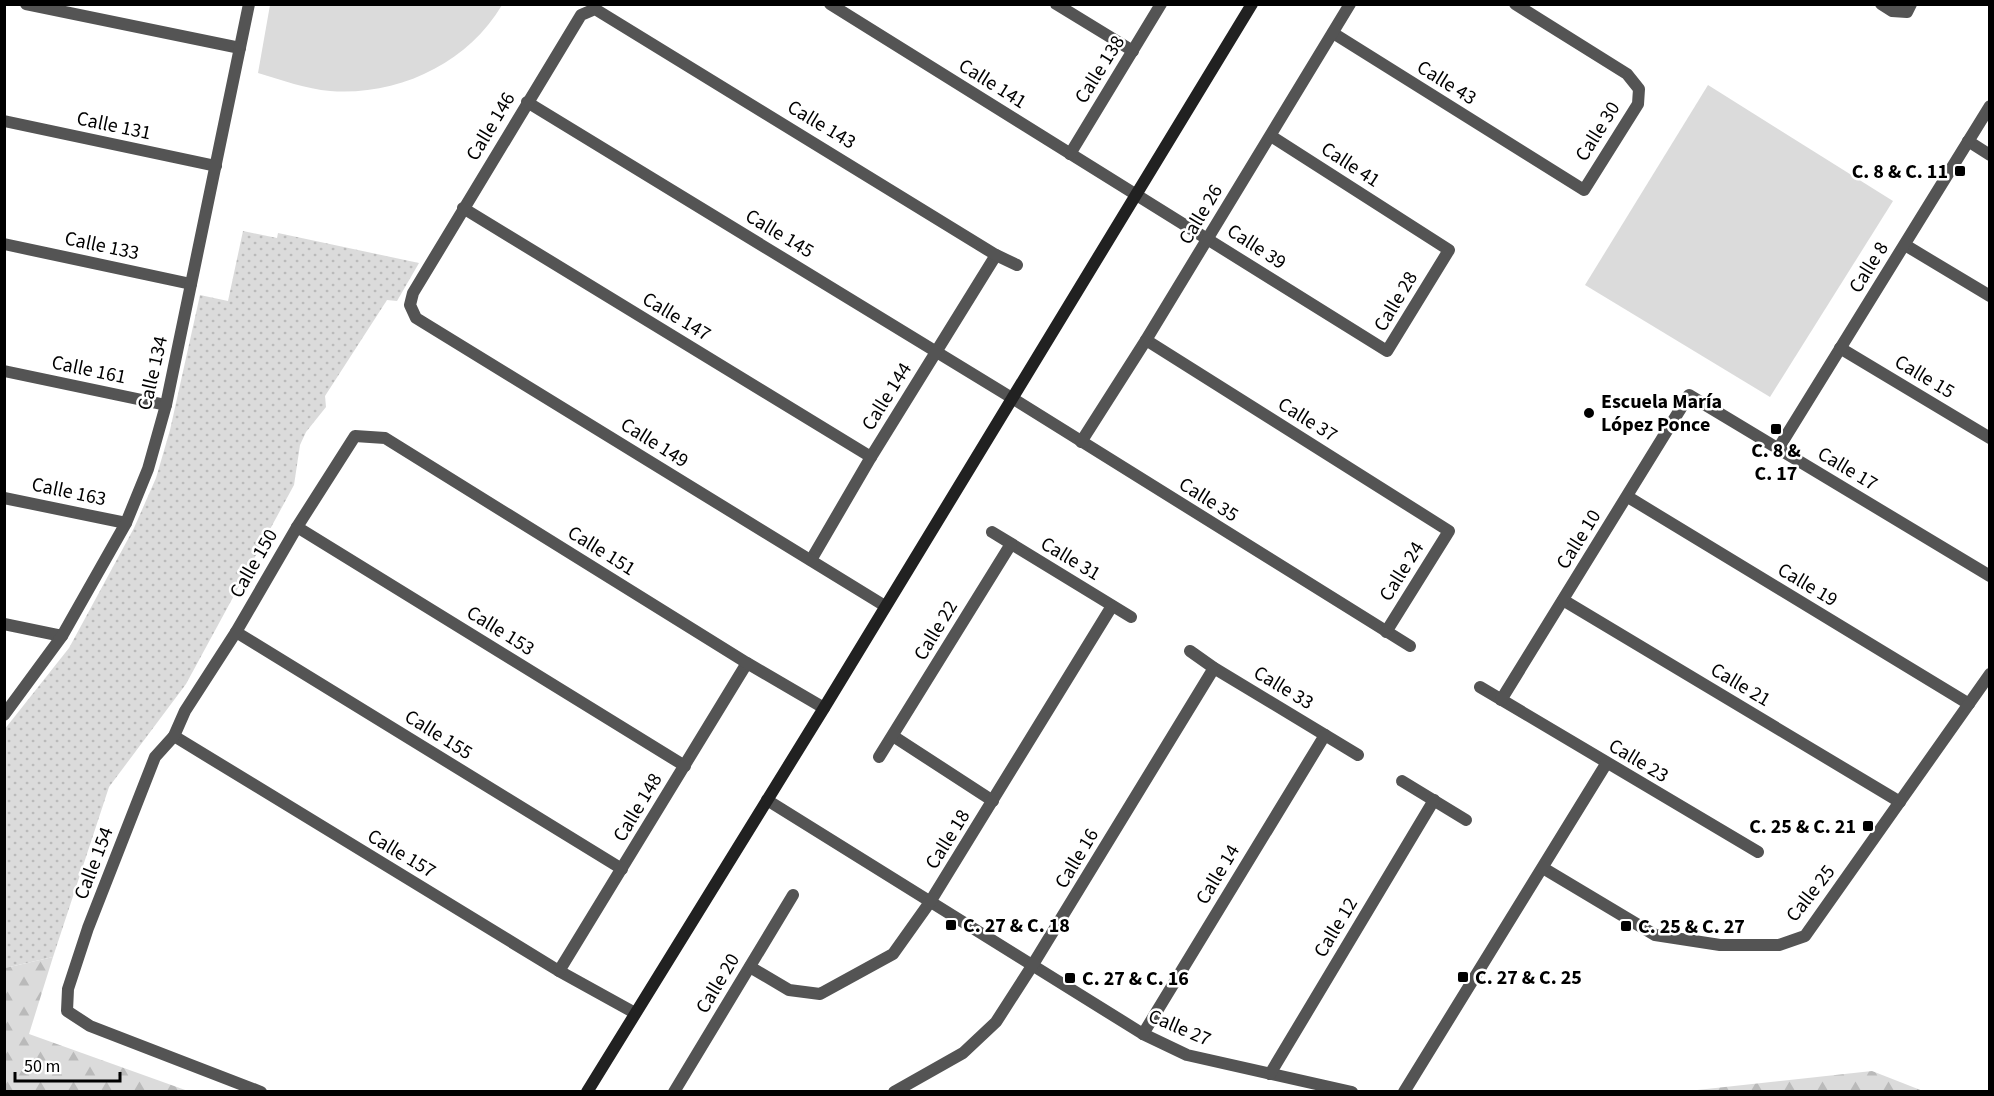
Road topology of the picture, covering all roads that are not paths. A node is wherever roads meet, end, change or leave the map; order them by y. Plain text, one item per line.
1 (26, 4) edge
2 (249, 4) edge
3 (830, 4) edge
4 (1056, 4) edge
5 (1161, 4) edge
6 (1252, 4) edge
7 (1350, 4) edge
8 (1515, 4) edge
9 (1881, 4) edge
10 (1911, 4) edge
11 (627, 28) joint
12 (1333, 33) junction
13 (240, 48) junction
14 (1133, 51) junction
15 (527, 102) junction
16 (1989, 106) edge
17 (4, 122) edge
18 (1271, 136) junction
19 (1968, 141) junction
20 (1070, 154) junction
21 (1989, 155) edge
22 (1540, 164) joint
23 (216, 166) junction
24 (1136, 194) junction
25 (463, 208) junction
26 (1409, 225) joint
27 (1208, 238) junction
28 (4, 244) edge
29 (1905, 245) junction
30 (996, 255) junction
31 (1017, 265) dead end
32 (191, 284) junction
33 (1989, 296) edge
34 (410, 305) joint
35 (1326, 313) joint
36 (1146, 340) junction
37 (1840, 348) junction
38 (936, 352) junction
39 (4, 371) edge
40 (1012, 398) junction
41 (1688, 398) joint
42 (166, 405) junction
43 (356, 436) joint
44 (1989, 438) edge
45 (1081, 442) junction
46 (1778, 449) junction
47 (871, 457) junction
48 (1628, 497) junction
49 (4, 498) edge
50 (126, 523) junction
51 (297, 527) junction
52 (1449, 531) joint
53 (992, 532) dead end
54 (1011, 544) junction
55 (811, 560) junction
56 (1989, 576) edge
57 (1563, 600) junction
58 (885, 606) junction
59 (1112, 606) junction
60 (1131, 617) dead end
61 (4, 624) edge
62 (236, 632) junction
63 (1386, 633) junction
64 (62, 636) junction
65 (1410, 646) dead end
66 (1190, 651) dead end
67 (747, 663) junction
68 (1214, 668) junction
69 (1989, 674) edge
70 (1480, 687) dead end
71 (1501, 700) junction
72 (1969, 704) junction
73 (824, 708) junction
74 (4, 715) edge
75 (1325, 735) junction
76 (174, 736) junction
77 (893, 736) junction
78 (1358, 755) dead end
79 (879, 758) dead end
80 (1606, 764) junction
81 (685, 766) junction
82 (1402, 781) dead end
83 (767, 800) junction
84 (993, 801) junction
85 (1434, 801) junction
86 (1900, 802) junction
87 (1466, 820) dead end
88 (1758, 852) dead end
89 (1543, 868) junction
90 (622, 869) junction
91 (793, 895) dead end
92 (930, 902) junction
93 (1032, 966) junction
94 (750, 967) junction
95 (559, 971) junction
96 (635, 1013) junction
97 (1143, 1034) junction
98 (1270, 1074) junction
99 (261, 1092) edge
100 (587, 1092) edge
101 (674, 1092) edge
102 (894, 1092) edge
103 (1352, 1092) edge
104 (1404, 1092) edge

1 - 13 street
2 - 13 street, Calle 134
3 - 20 street, Calle 141
4 - 14 street
5 - 14 street, Calle 138
6 - 24 street
7 - 12 street, Calle 26
8 - 22 street, Calle 30
9 - 10 street
11 - 15 street, Calle 146
11 - 30 street, Calle 143
12 - 18 street, Calle 26
12 - 22 street, Calle 43
13 - 23 street, Calle 134
14 - 20 street, Calle 138
15 - 25 street, Calle 146
15 - 38 street, Calle 145
16 - 19 street, Calle 8
17 - 23 street, Calle 131
18 - 26 street, Calle 41
18 - 27 street, Calle 26
19 - 21 street
19 - 29 street, Calle 8
20 - 24 street, Calle 141
23 - 32 street, Calle 134
24 - 27 street, Calle 39
24 - 40 street
25 - 34 street, Calle 146
25 - 47 street, Calle 147
26 - 35 street, Calle 28
27 - 35 street, Calle 39
27 - 36 street, Calle 26
28 - 32 street, Calle 133
29 - 33 street
29 - 37 street, Calle 8
30 - 31 street, Calle 143
30 - 38 street, Calle 144
32 - 42 street, Calle 134
34 - 55 street, Calle 149
36 - 45 street, Calle 26
36 - 52 street, Calle 37
37 - 44 street, Calle 15
37 - 46 street, Calle 8
38 - 40 street, Calle 145
38 - 47 street, Calle 144
39 - 42 street, Calle 161
40 - 45 street, Calle 35
40 - 58 street
41 - 46 street, Calle 17
41 - 48 street, Calle 10
42 - 50 street, Calle 134
43 - 51 street, Calle 150
43 - 67 street, Calle 151
45 - 63 street, Calle 35
46 - 56 street, Calle 17
47 - 55 street, Calle 144
48 - 57 street, Calle 10
48 - 72 street, Calle 19
49 - 50 street, Calle 163
50 - 64 street, Calle 134
51 - 62 street, Calle 150
51 - 81 street, Calle 153
52 - 63 street, Calle 24
53 - 54 street, Calle 31
54 - 59 street, Calle 31
54 - 77 street, Calle 22
55 - 58 street, Calle 149
57 - 71 street, Calle 10
57 - 86 street, Calle 21
58 - 73 street
59 - 60 street, Calle 31
59 - 84 street, Calle 18
61 - 64 street
62 - 76 street, Calle 150
62 - 90 street, Calle 155
63 - 65 street, Calle 35
64 - 74 street, Calle 134
66 - 68 street, Calle 33
67 - 73 street, Calle 151
67 - 81 street, Calle 148
68 - 75 street, Calle 33
68 - 93 street, Calle 16
69 - 72 street, Calle 25
70 - 71 street, Calle 23
71 - 80 street, Calle 23
72 - 86 street, Calle 25
73 - 83 street
75 - 78 street, Calle 33
75 - 97 street, Calle 14
76 - 95 street, Calle 157
76 - 99 street, Calle 154
77 - 79 street, Calle 22
77 - 84 street
80 - 88 street, Calle 23
80 - 89 street
81 - 90 street, Calle 148
82 - 85 street
83 - 92 street, Calle 27
83 - 96 street
84 - 92 street, Calle 18
85 - 87 street
85 - 98 street, Calle 12
86 - 89 street, Calle 25
89 - 104 street
90 - 95 street, Calle 148
91 - 94 street, Calle 20
92 - 93 street, Calle 27
92 - 94 street, Calle 18
93 - 97 street, Calle 27
93 - 102 street, Calle 16
94 - 101 street, Calle 20
95 - 96 street, Calle 157
96 - 100 street
97 - 98 street, Calle 27
98 - 103 street, Calle 27

